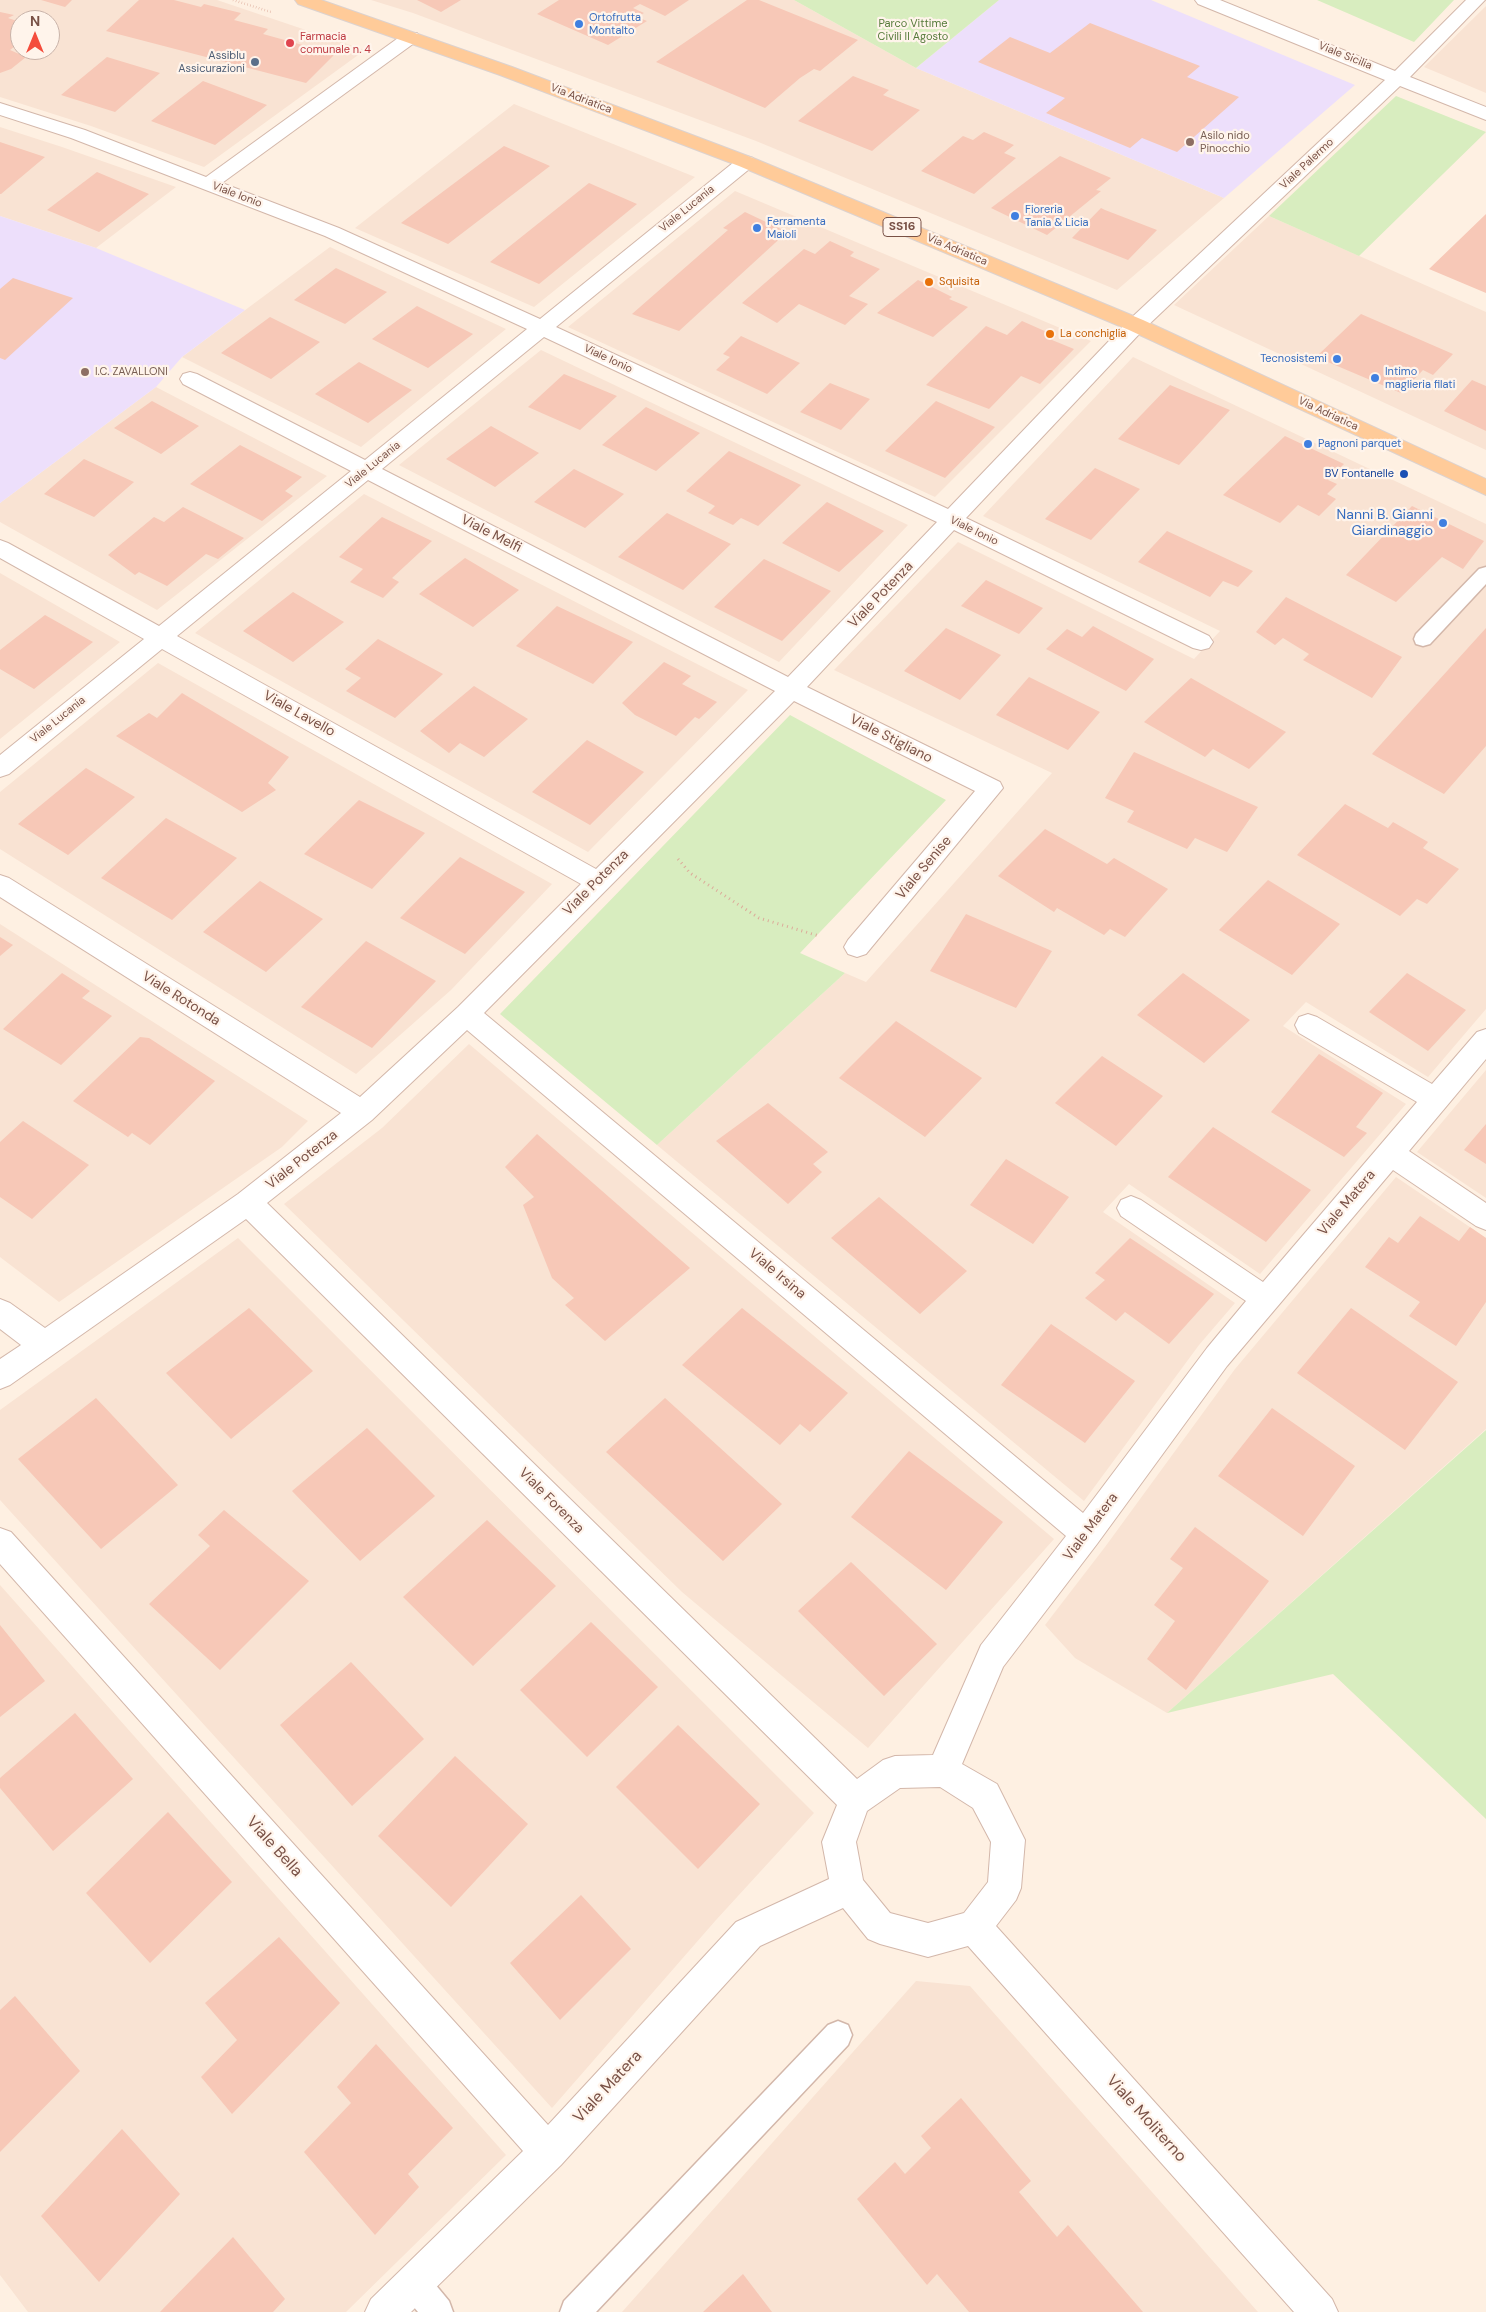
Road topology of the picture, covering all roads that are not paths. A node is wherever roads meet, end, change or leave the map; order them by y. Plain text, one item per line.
1 (304, 0) edge
2 (1204, 0) edge
3 (1476, 0) edge
4 (411, 37) junction
5 (1398, 78) junction
6 (0, 109) edge
7 (1486, 114) edge
8 (746, 162) junction
9 (208, 184) junction
10 (1136, 325) junction
11 (542, 328) junction
12 (190, 379) dead end
13 (367, 470) junction
14 (1486, 488) edge
15 (952, 520) junction
16 (0, 548) edge
17 (1486, 573) edge
18 (160, 637) junction
19 (1423, 639) dead end
20 (1201, 642) dead end
21 (791, 689) junction
22 (0, 768) edge
23 (991, 788) joint
24 (597, 881) junction
25 (0, 885) edge
26 (857, 947) road end
27 (467, 1014) junction
28 (1308, 1025) dead end
29 (1486, 1040) edge
30 (1436, 1099) junction
31 (362, 1112) junction
32 (1390, 1153) junction
33 (248, 1202) junction
34 (1131, 1208) dead end
35 (1486, 1218) edge
36 (1266, 1299) junction
37 (0, 1312) edge
38 (43, 1344) junction
39 (0, 1376) edge
40 (1086, 1534) junction
41 (0, 1542) edge
42 (943, 1771) junction
43 (855, 1800) junction
44 (848, 1888) junction
45 (974, 1926) junction
46 (838, 2035) dead end
47 (548, 2152) junction
48 (414, 2283) junction
49 (384, 2312) edge
50 (438, 2312) edge
51 (575, 2312) edge
52 (1319, 2312) edge

1 - 4 main road, Via Adriatica / SS16
2 - 5 street, Viale Sicilia
3 - 5 street, Viale Palermo
4 - 8 main road, Via Adriatica / SS16
4 - 9 street
5 - 7 street, Viale Sicilia
5 - 10 street, Viale Palermo
6 - 9 street, Viale Ionio
8 - 10 main road, Via Adriatica / SS16
8 - 11 street, Viale Lucania
9 - 11 street, Viale Ionio
10 - 14 main road, Via Adriatica / SS16
10 - 15 street, Viale Potenza
11 - 13 street, Viale Lucania
11 - 15 street, Viale Ionio
12 - 13 street, Viale Melfi
13 - 18 street, Viale Lucania
13 - 21 street, Viale Melfi
15 - 20 street, Viale Ionio
15 - 21 street, Viale Potenza
16 - 18 street, Viale Lavello
17 - 19 lane
18 - 22 street, Viale Lucania
18 - 24 street, Viale Lavello
21 - 23 street, Viale Stigliano
21 - 24 street, Viale Potenza
23 - 26 street, Viale Senise
24 - 27 street, Viale Potenza
25 - 31 street, Viale Rotonda
27 - 31 street, Viale Potenza
27 - 40 street, Viale Irsina
28 - 30 street
29 - 30 street, Viale Matera
30 - 32 street, Viale Matera
31 - 33 street, Viale Potenza
32 - 35 street
32 - 36 street, Viale Matera
33 - 38 street, Viale Potenza
33 - 43 street, Viale Forenza
34 - 36 street
36 - 40 street, Viale Matera
37 - 38 street
38 - 39 street, Viale Potenza
40 - 42 street, Viale Matera
41 - 47 street, Viale Bella
42 - 43 street
42 - 45 street
43 - 44 street
44 - 45 street
44 - 47 street, Viale Matera
45 - 52 street, Viale Moliterno
46 - 51 lane
47 - 48 street, Viale Matera
48 - 49 street, Viale Matera
48 - 50 lane

